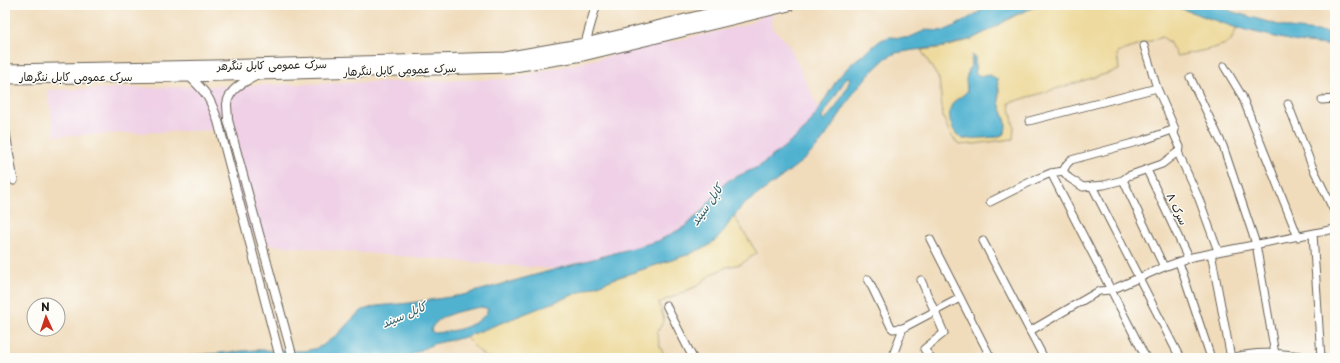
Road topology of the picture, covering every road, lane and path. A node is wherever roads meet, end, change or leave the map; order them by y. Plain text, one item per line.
1 (596, 5) edge
2 (748, 5) edge
3 (789, 5) edge
4 (1144, 46) dead end
5 (584, 50) junction
6 (1224, 66) dead end
7 (5, 70) edge
8 (261, 74) junction
9 (189, 76) junction
10 (1190, 77) dead end
11 (5, 78) edge
12 (1157, 88) junction
13 (1335, 99) edge
14 (1322, 100) dead end
15 (1288, 104) dead end
16 (1029, 121) dead end
17 (5, 127) edge
18 (1175, 129) junction
19 (1179, 151) junction
20 (1147, 170) junction
21 (1063, 171) junction
22 (1051, 173) junction
23 (1123, 180) junction
24 (14, 181) dead end
25 (1092, 186) junction
26 (990, 202) dead end
27 (1335, 213) edge
28 (1335, 229) edge
29 (1313, 234) junction
30 (1298, 237) junction
31 (930, 239) dead end
32 (983, 241) dead end
33 (1256, 244) junction
34 (1215, 252) junction
35 (1188, 258) junction
36 (1179, 262) junction
37 (1164, 267) junction
38 (1139, 278) junction
39 (868, 279) dead end
40 (921, 280) dead end
41 (1111, 290) junction
42 (960, 298) junction
43 (666, 305) dead end
44 (935, 312) junction
45 (903, 328) junction
46 (1030, 331) junction
47 (1275, 354) junction
48 (280, 358) edge
49 (292, 358) edge
50 (693, 358) edge
51 (892, 358) edge
52 (931, 358) edge
53 (990, 358) edge
54 (1044, 358) edge
55 (1146, 358) edge
56 (1180, 358) edge
57 (1211, 358) edge
58 (1232, 358) edge
59 (1312, 358) edge
60 (1321, 358) edge

1 - 5 street
2 - 5 highway, سرک عمومی کابل ننگرهار
3 - 5 highway, سرک عمومی کابل ننگرهار
4 - 12 street
5 - 7 highway, سرک عمومی کابل ننگرهر
5 - 8 highway, سرک عمومی کابل ننگرهار
6 - 30 street
8 - 9 highway, سرک عمومی کابل ننگرهار
8 - 49 street
9 - 11 highway, سرک عمومی کابل ننگرهار
9 - 48 street
10 - 33 street
12 - 16 street
12 - 18 street
13 - 14 street
15 - 27 street
17 - 24 street
18 - 19 street
18 - 21 street
19 - 20 street
19 - 34 street
20 - 23 street
20 - 35 street, سرک ۸
21 - 22 street
21 - 25 street
22 - 26 street
22 - 41 street
23 - 25 street
23 - 37 street
25 - 38 street
28 - 29 street
29 - 30 street
29 - 60 street
30 - 33 street
31 - 42 street
32 - 46 street
33 - 34 street
33 - 47 street
34 - 35 street
34 - 58 street
35 - 36 street
36 - 37 street
36 - 57 street
37 - 38 street
38 - 41 street
38 - 56 street
39 - 45 street
40 - 44 street
41 - 46 street
41 - 55 street
42 - 44 street
42 - 53 street
43 - 50 street
44 - 45 street
44 - 52 street
45 - 51 street
46 - 54 street
47 - 58 street
47 - 59 street

